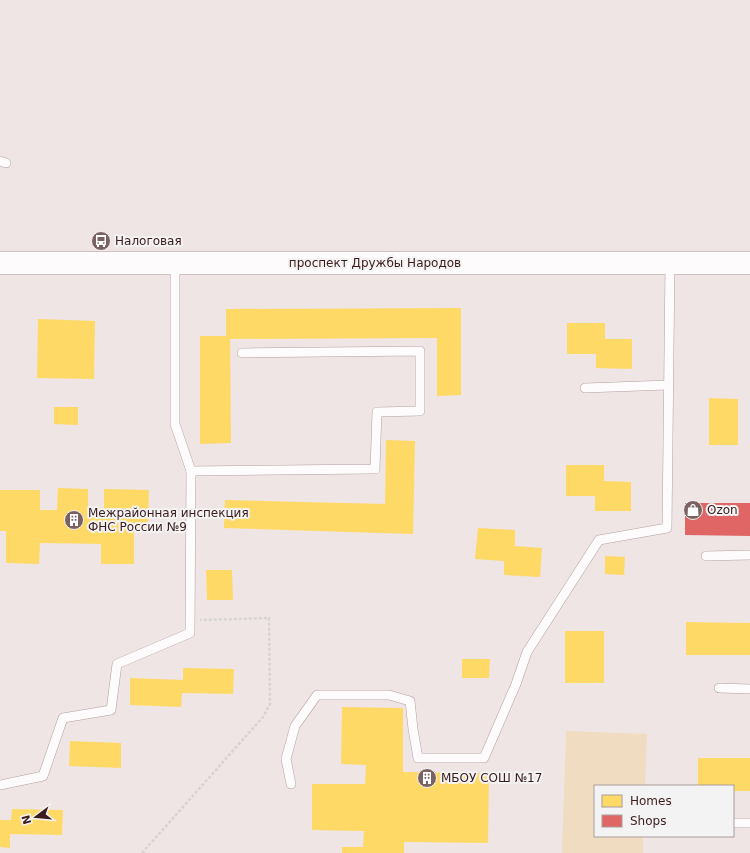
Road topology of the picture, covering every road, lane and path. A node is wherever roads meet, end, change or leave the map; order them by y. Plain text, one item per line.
1 (0, 263) edge
2 (175, 263) junction
3 (670, 263) junction
4 (750, 263) edge
5 (242, 353) dead end
6 (668, 385) junction
7 (585, 388) dead end
8 (190, 471) junction
9 (750, 555) edge
10 (706, 556) dead end
11 (190, 620) junction
12 (719, 688) dead end
13 (750, 689) edge
14 (291, 784) dead end
15 (0, 785) edge
16 (734, 823) edge
17 (750, 823) edge
18 (142, 853) edge

1 - 2 main road, проспект Дружбы Народов
2 - 3 main road, проспект Дружбы Народов
2 - 8 lane
3 - 4 main road, проспект Дружбы Народов
3 - 6 lane
5 - 8 lane
6 - 7 lane
6 - 14 lane
8 - 11 lane
9 - 10 lane
11 - 15 lane
11 - 18 path
12 - 13 lane
16 - 17 lane

